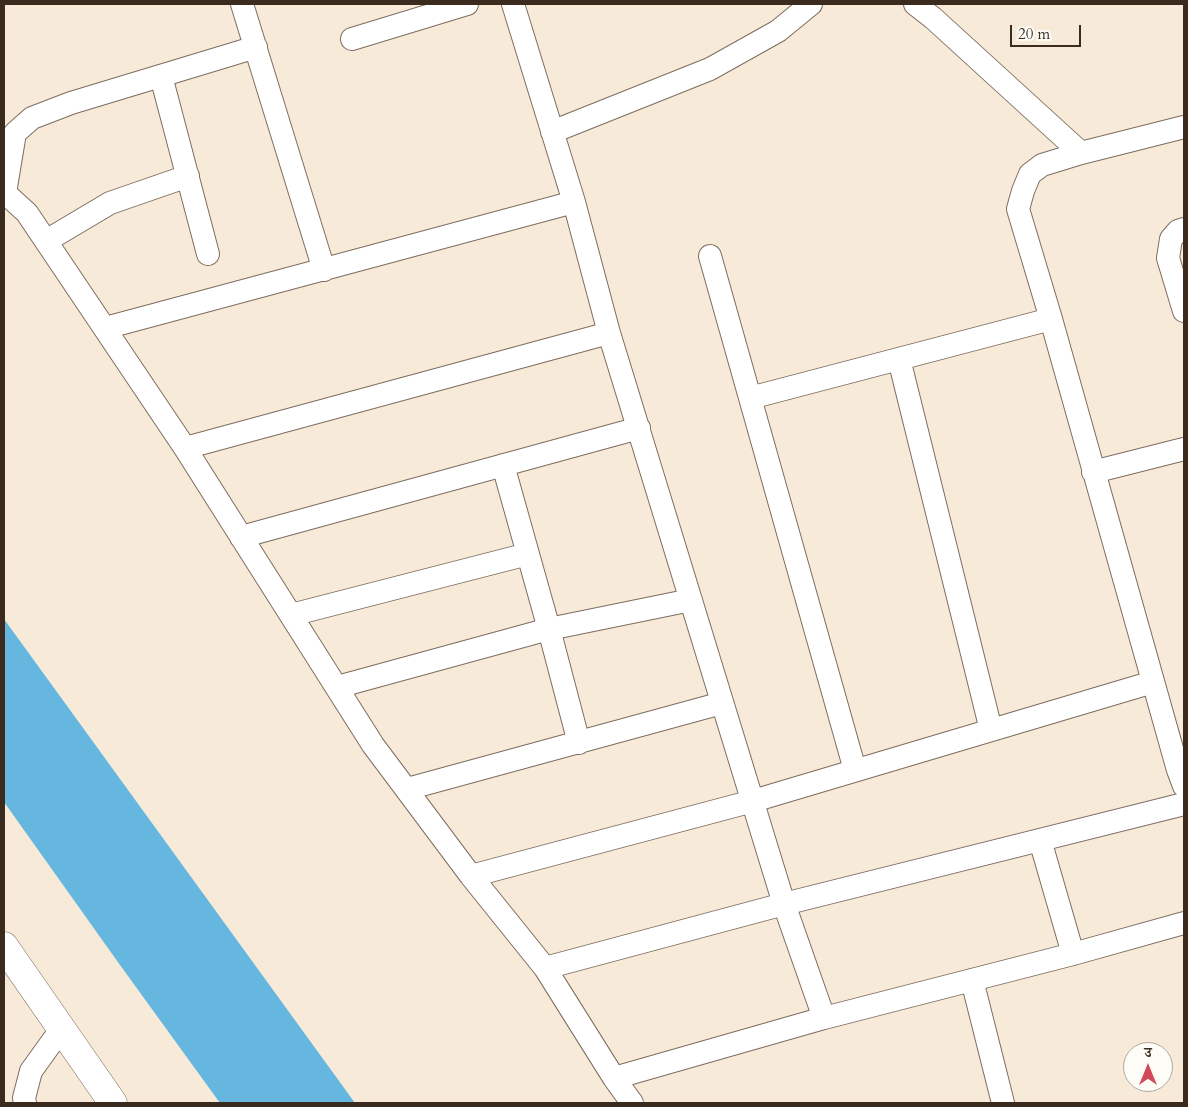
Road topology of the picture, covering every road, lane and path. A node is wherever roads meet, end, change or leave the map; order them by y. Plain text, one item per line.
1 (242, 4) edge
2 (467, 4) edge
3 (513, 4) edge
4 (811, 4) edge
5 (915, 4) edge
6 (939, 11) edge
7 (352, 39) dead end
8 (256, 47) junction
9 (161, 76) junction
10 (1184, 127) edge
11 (552, 132) junction
12 (1081, 153) junction
13 (188, 176) junction
14 (4, 193) edge
15 (574, 202) junction
16 (1184, 229) edge
17 (46, 241) junction
18 (208, 254) dead end
19 (710, 256) dead end
20 (324, 270) junction
21 (1184, 311) edge
22 (1050, 318) junction
23 (105, 328) junction
24 (610, 333) junction
25 (898, 359) junction
26 (750, 398) junction
27 (638, 428) junction
28 (185, 448) junction
29 (1184, 449) edge
30 (503, 465) junction
31 (1093, 472) junction
32 (241, 537) junction
33 (528, 554) junction
34 (691, 600) junction
35 (291, 615) junction
36 (549, 629) junction
37 (1153, 682) junction
38 (337, 687) junction
39 (722, 703) junction
40 (991, 730) junction
41 (579, 742) junction
42 (855, 770) junction
43 (1182, 775) edge
44 (407, 789) junction
45 (753, 801) junction
46 (1184, 804) edge
47 (1040, 840) junction
48 (471, 876) junction
49 (784, 904) junction
50 (1184, 923) edge
51 (4, 946) edge
52 (1073, 954) junction
53 (545, 968) junction
54 (972, 980) junction
55 (824, 1018) junction
56 (62, 1028) junction
57 (614, 1078) junction
58 (18, 1100) edge
59 (113, 1103) edge
60 (632, 1103) edge
61 (1003, 1103) edge

1 - 8 street
2 - 7 street
3 - 11 street
4 - 11 street
5 - 6 street
6 - 12 street
8 - 9 street
8 - 20 street
9 - 13 street
9 - 14 street
10 - 12 street
11 - 15 street
12 - 22 street
13 - 17 street
13 - 18 street
14 - 17 street
15 - 20 street
15 - 24 street
16 - 21 street
17 - 23 street
19 - 26 street
20 - 23 street
22 - 25 street
22 - 31 street
23 - 28 street
24 - 27 street
24 - 28 street
25 - 26 street
25 - 40 street
26 - 42 street
27 - 30 street
27 - 34 street
28 - 32 street
29 - 31 street
30 - 32 street
30 - 33 street
31 - 37 street
32 - 35 street
33 - 35 street
33 - 36 street
34 - 36 street
34 - 39 street
35 - 38 street
36 - 38 street
36 - 41 street
37 - 40 street
37 - 43 street
38 - 44 street
39 - 41 street
39 - 45 street
40 - 42 street
41 - 44 street
42 - 45 street
44 - 48 street
45 - 48 street
45 - 49 street
46 - 47 street
47 - 49 street
47 - 52 street
48 - 53 street
49 - 53 street
49 - 55 street
50 - 52 street
51 - 56 street
52 - 54 street
53 - 57 street
54 - 55 street
54 - 61 street
55 - 57 street
56 - 58 street
56 - 59 street
57 - 60 street

